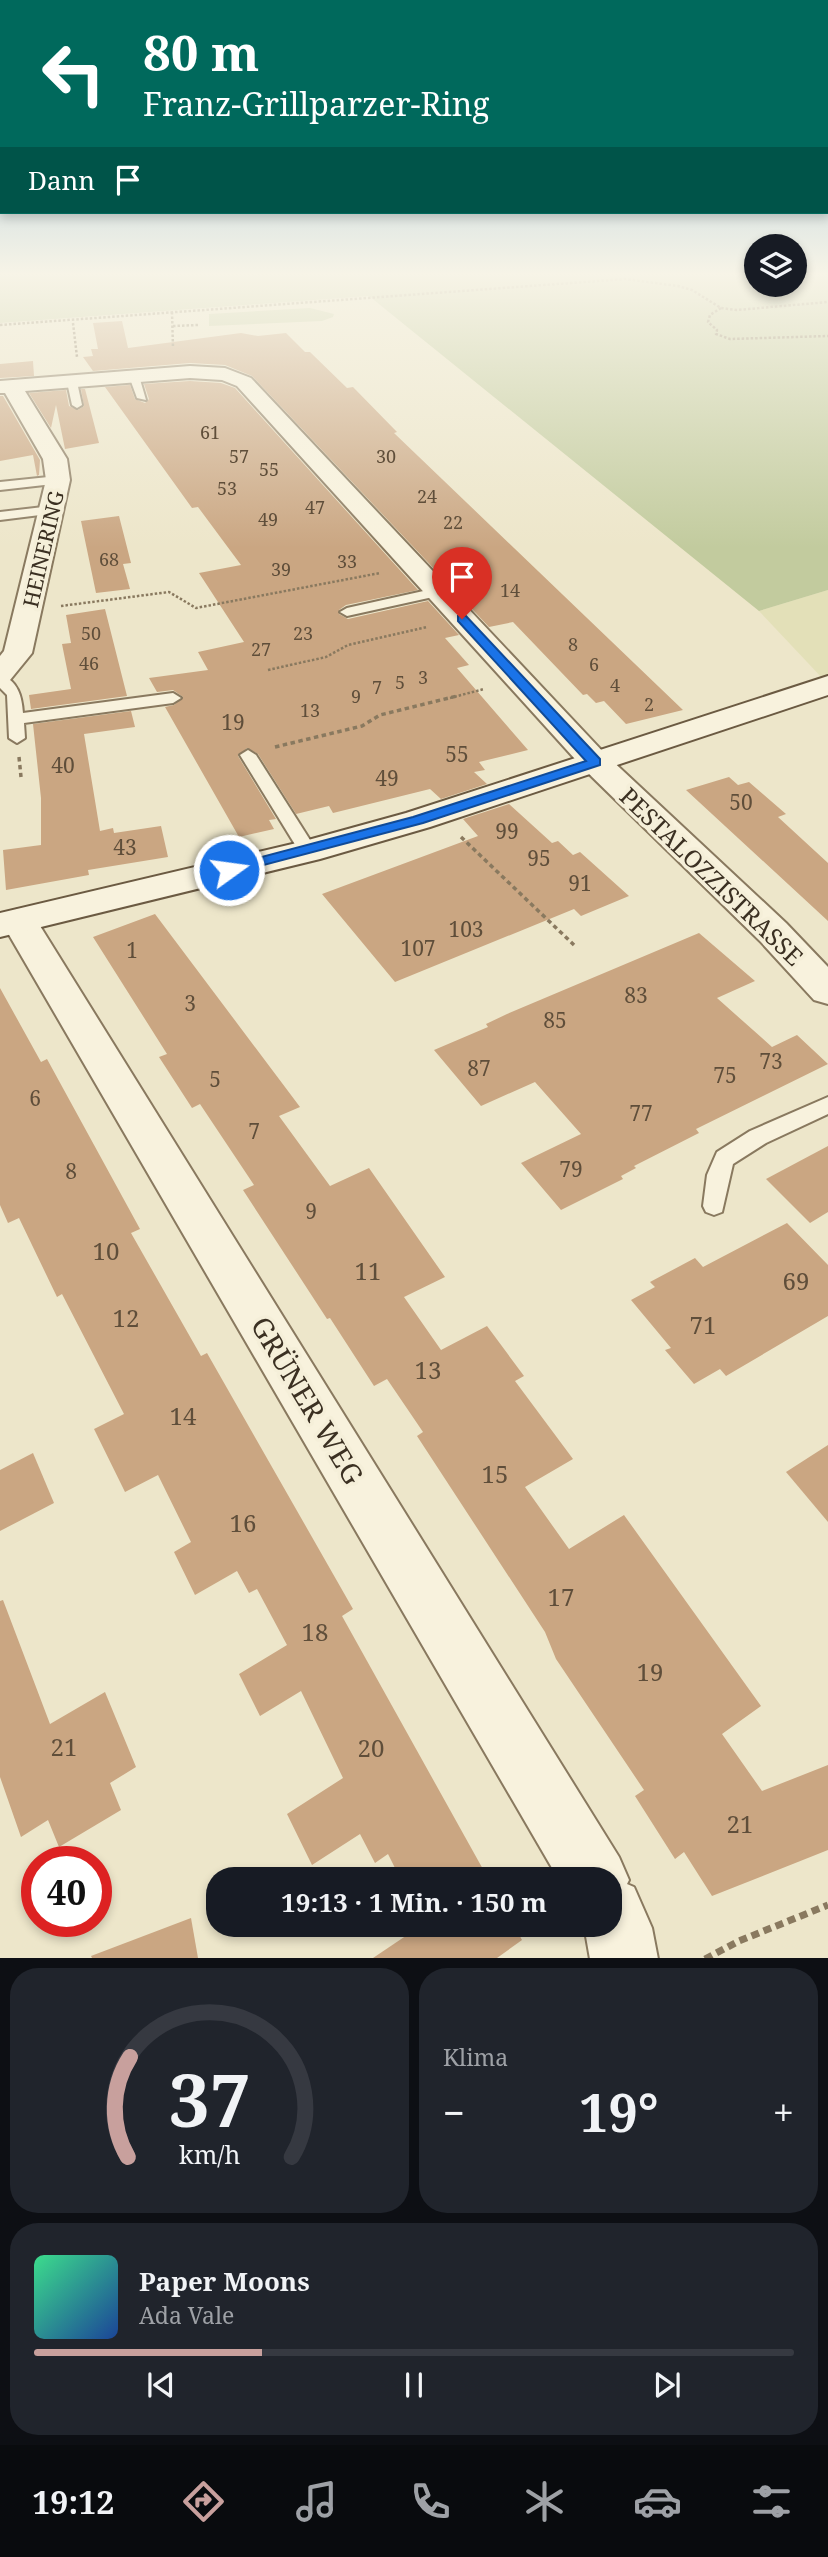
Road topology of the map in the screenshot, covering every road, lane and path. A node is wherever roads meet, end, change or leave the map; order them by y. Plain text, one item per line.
1 (174, 365) edge
2 (174, 373) junction
3 (134, 376) junction
4 (72, 382) junction
5 (6, 387) edge
6 (142, 398) dead end
7 (77, 405) dead end
8 (58, 480) junction
9 (0, 486) edge
10 (52, 510) junction
11 (0, 516) edge
12 (414, 566) junction
13 (437, 592) junction
14 (29, 610) junction
15 (347, 612) dead end
16 (462, 619) junction
17 (268, 670) dead end
18 (0, 677) edge
19 (519, 680) junction
20 (828, 685) edge
21 (173, 698) dead end
22 (16, 719) junction
23 (17, 738) dead end
24 (248, 755) joint
25 (595, 762) junction
26 (437, 813) junction
27 (308, 851) junction
28 (10, 923) edge
29 (574, 945) dead end
30 (828, 991) edge
31 (828, 1105) edge
32 (714, 1206) dead end
33 (588, 1867) edge
34 (828, 1905) edge
35 (620, 1937) edge
36 (624, 1958) edge
37 (705, 1958) edge

1 - 2 path
2 - 3 street, HEINERING
2 - 12 street, HEINERING
3 - 4 street, HEINERING
3 - 6 lane
4 - 5 street, HEINERING
4 - 7 lane
5 - 8 street, HEINERING
8 - 9 lane
8 - 10 street, HEINERING
10 - 11 lane
10 - 14 street, HEINERING
12 - 13 street, PESTALOZZISTRASSE
12 - 14 path
13 - 15 lane
13 - 16 street, PESTALOZZISTRASSE
14 - 18 street, HEINERING
16 - 17 path
16 - 19 street, PESTALOZZISTRASSE
18 - 22 lane
19 - 24 path
19 - 25 street, PESTALOZZISTRASSE
20 - 25 street
21 - 22 lane
22 - 23 lane
24 - 27 lane
25 - 26 street
25 - 30 street, PESTALOZZISTRASSE
26 - 27 street
26 - 29 path
27 - 28 street
28 - 33 street, GRÜNER WEG
31 - 32 lane
34 - 37 path
35 - 36 street

